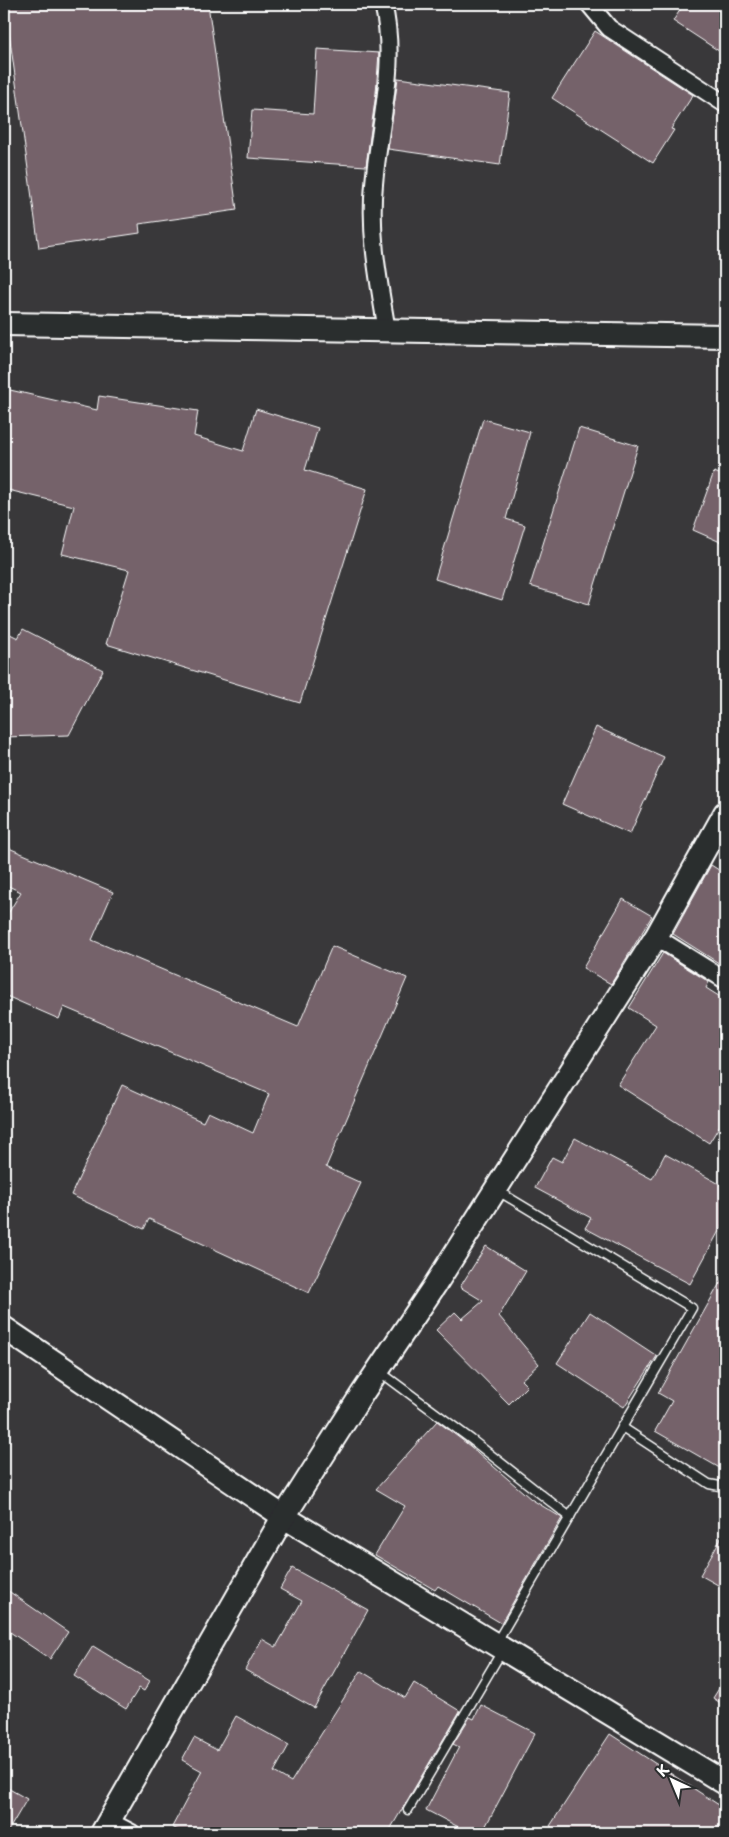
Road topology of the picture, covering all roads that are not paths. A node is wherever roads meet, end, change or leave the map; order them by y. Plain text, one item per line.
1 (383, 4) edge
2 (589, 4) edge
3 (725, 104) edge
4 (4, 324) edge
5 (387, 331) junction
6 (725, 336) edge
7 (4, 338) edge
8 (725, 349) edge
9 (725, 813) edge
10 (656, 937) junction
11 (725, 980) edge
12 (496, 1190) junction
13 (4, 1328) edge
14 (377, 1370) junction
15 (622, 1427) junction
16 (725, 1487) edge
17 (284, 1517) junction
18 (570, 1517) junction
19 (499, 1648) junction
20 (725, 1783) edge
21 (408, 1810) dead end
22 (106, 1827) edge
23 (132, 1833) edge

1 - 5 street
2 - 3 street
4 - 5 street
5 - 6 street
7 - 8 street
9 - 10 street
10 - 11 street
10 - 12 street
12 - 14 street
12 - 15 lane
13 - 17 street
14 - 17 street
14 - 18 lane
15 - 16 lane
15 - 18 lane
17 - 19 street
17 - 22 street
18 - 19 lane
19 - 20 street
19 - 21 lane
22 - 23 street

